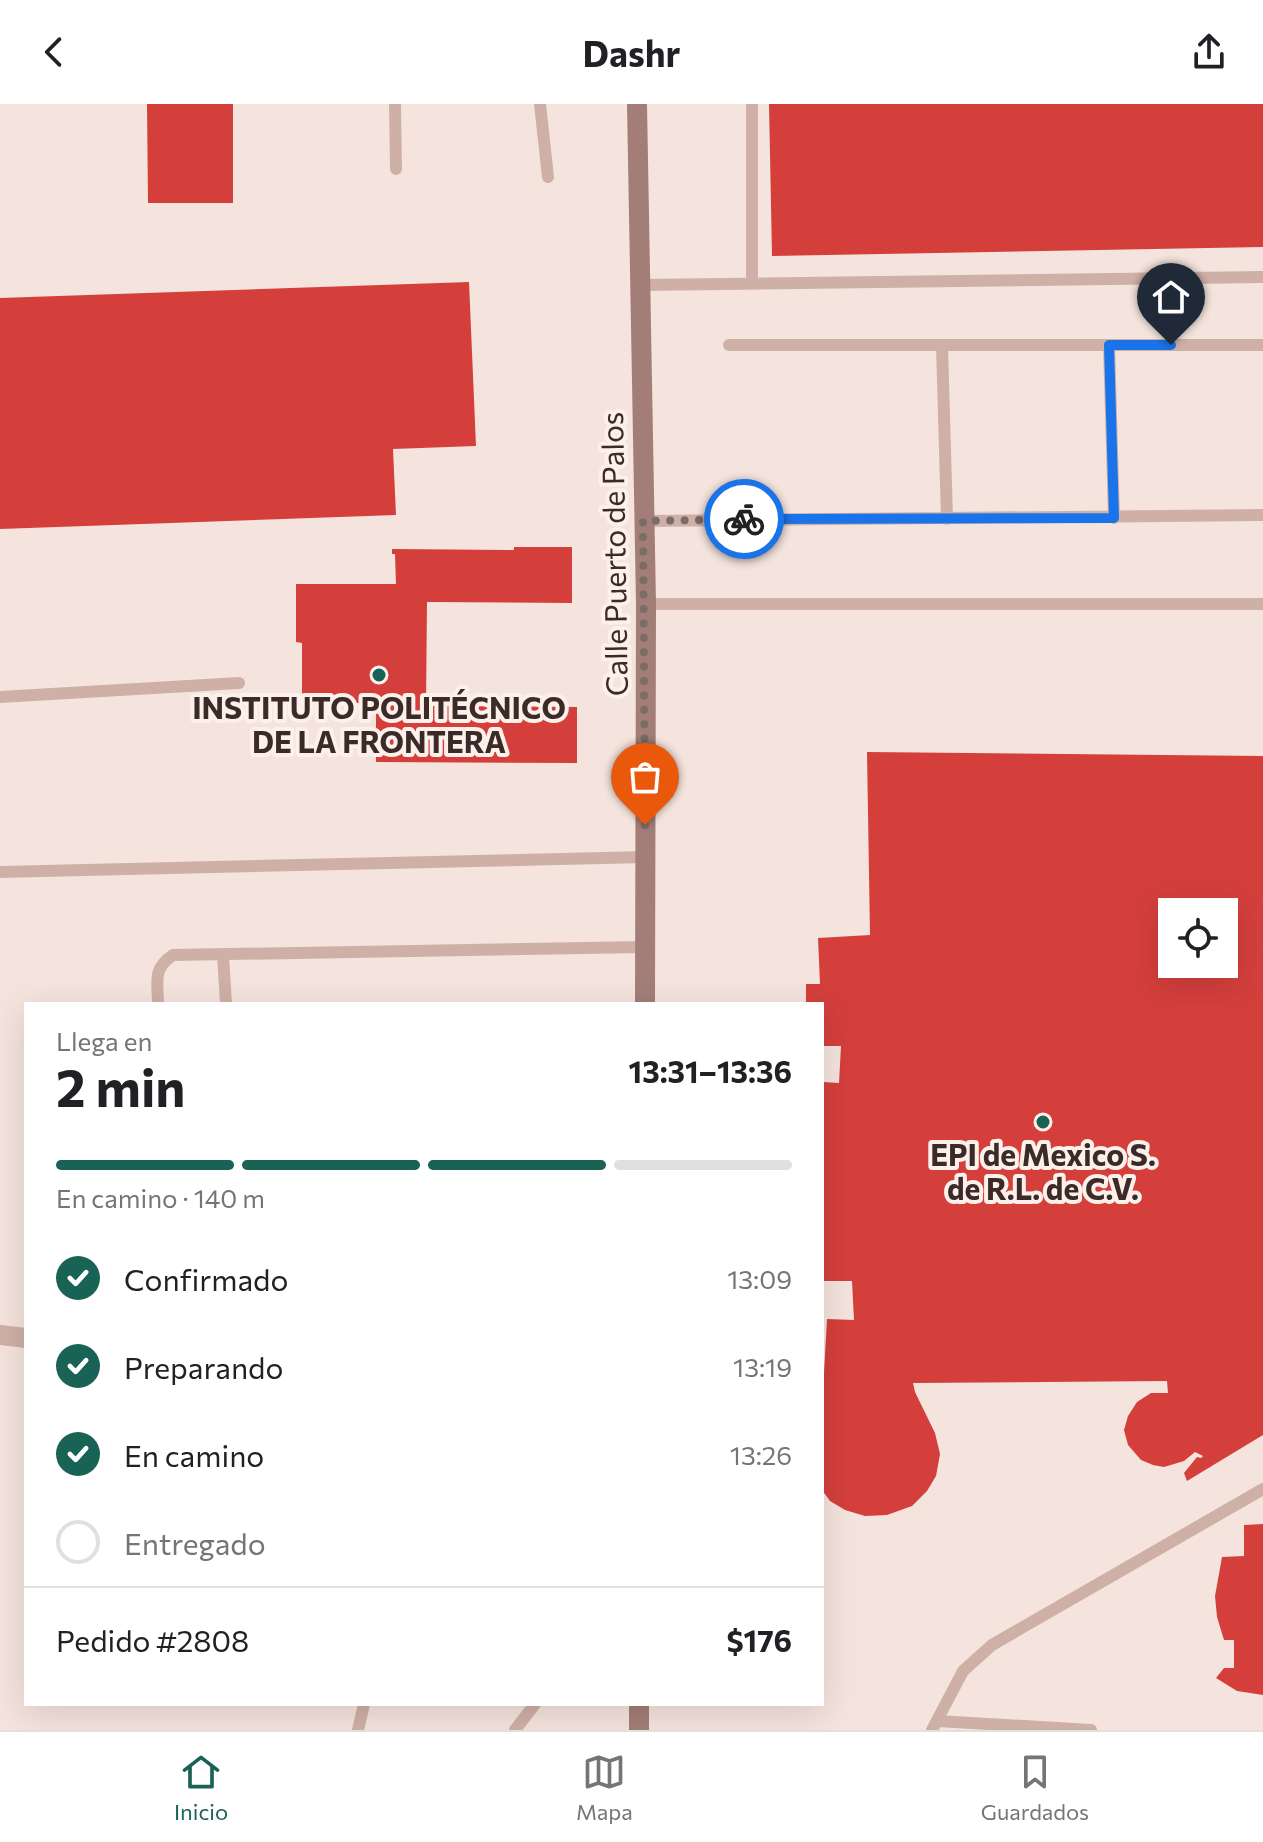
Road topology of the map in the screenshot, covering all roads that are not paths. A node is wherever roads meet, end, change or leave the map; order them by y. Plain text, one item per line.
1 (395, 104) edge
2 (540, 104) edge
3 (637, 104) edge
4 (752, 104) edge
5 (396, 169) dead end
6 (548, 177) dead end
7 (1263, 277) edge
8 (752, 283) junction
9 (640, 285) junction
10 (729, 345) dead end
11 (1109, 345) junction
12 (1263, 345) edge
13 (942, 346) junction
14 (1263, 515) edge
15 (1114, 518) junction
16 (947, 519) junction
17 (643, 521) junction
18 (646, 604) junction
19 (1263, 604) edge
20 (239, 683) dead end
21 (0, 697) edge
22 (645, 857) junction
23 (0, 872) edge
24 (645, 947) junction
25 (223, 955) junction
26 (158, 1002) edge
27 (226, 1002) edge
28 (645, 1002) edge
29 (0, 1335) edge
30 (24, 1338) edge
31 (1263, 1489) edge
32 (364, 1706) edge
33 (533, 1706) edge
34 (639, 1706) edge
35 (934, 1725) edge
36 (358, 1730) edge
37 (515, 1730) edge
38 (639, 1730) edge
39 (1091, 1730) edge

1 - 5 lane
2 - 6 lane
3 - 9 street, Calle Puerto de Palos
4 - 8 lane
7 - 8 lane
8 - 9 lane
9 - 17 street, Calle Puerto de Palos
10 - 13 lane
11 - 12 lane
11 - 13 lane
11 - 15 lane
13 - 16 lane
14 - 15 lane
15 - 16 lane
16 - 17 lane
17 - 18 street, Calle Puerto de Palos
18 - 19 lane
18 - 22 street, Calle Puerto de Palos
20 - 21 lane
22 - 23 lane
22 - 24 street, Calle Puerto de Palos
24 - 25 lane
24 - 28 street, Calle Puerto de Palos
25 - 26 lane
25 - 27 lane
29 - 30 street
31 - 35 lane
32 - 36 lane
33 - 37 lane
34 - 38 street
35 - 39 lane

